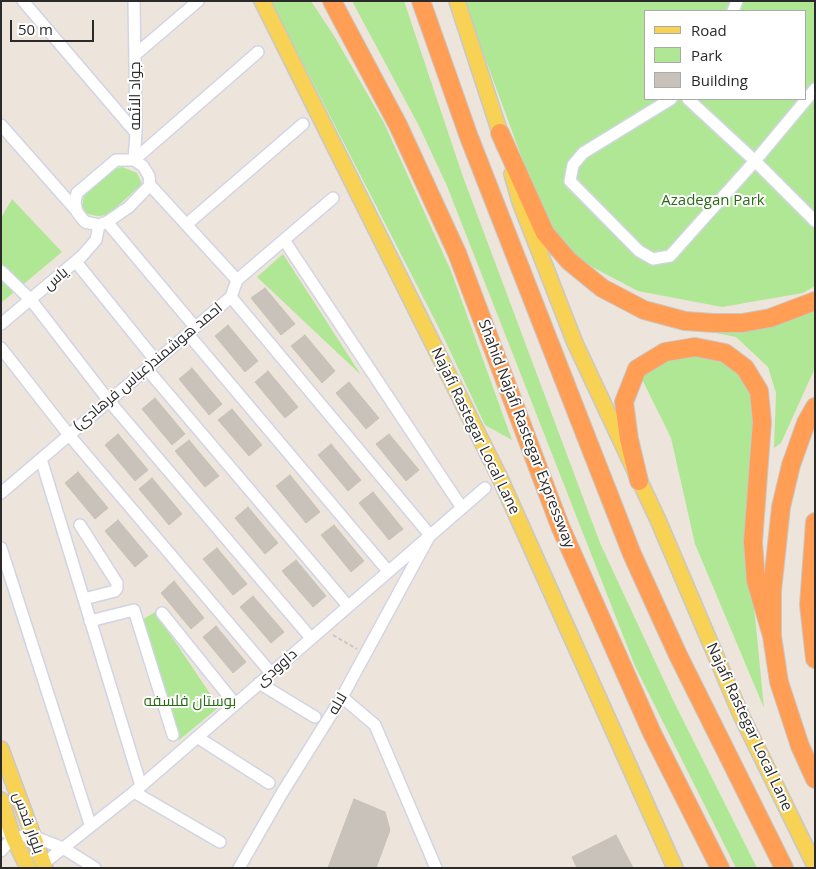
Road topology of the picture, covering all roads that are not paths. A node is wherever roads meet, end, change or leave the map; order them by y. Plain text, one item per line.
1 (23, 1) edge
2 (134, 1) edge
3 (198, 1) edge
4 (262, 1) edge
5 (321, 1) edge
6 (332, 1) edge
7 (421, 1) edge
8 (457, 1) edge
9 (258, 52) dead end
10 (136, 54) junction
11 (360, 55) junction
12 (815, 90) edge
13 (669, 100) edge
14 (689, 100) edge
15 (303, 124) dead end
16 (1, 125) edge
17 (136, 133) junction
18 (500, 133) junction
19 (134, 160) junction
20 (755, 162) junction
21 (150, 185) junction
22 (333, 198) dead end
23 (77, 212) junction
24 (815, 221) edge
25 (103, 224) junction
26 (187, 224) junction
27 (284, 240) junction
28 (76, 262) junction
29 (1, 271) edge
30 (237, 280) junction
31 (231, 297) junction
32 (31, 300) junction
33 (815, 301) edge
34 (1, 324) edge
35 (191, 331) junction
36 (1, 348) edge
37 (151, 365) junction
38 (109, 401) junction
39 (815, 407) edge
40 (70, 435) junction
41 (41, 459) junction
42 (639, 480) junction
43 (485, 488) dead end
44 (1, 493) edge
45 (462, 508) junction
46 (815, 522) edge
47 (80, 525) dead end
48 (430, 535) junction
49 (1, 548) edge
50 (388, 571) junction
51 (84, 599) junction
52 (348, 606) junction
53 (162, 613) dead end
54 (90, 621) junction
55 (772, 636) junction
56 (311, 638) junction
57 (815, 659) edge
58 (272, 673) junction
59 (259, 683) junction
60 (342, 697) junction
61 (235, 704) junction
62 (315, 717) dead end
63 (173, 736) dead end
64 (197, 737) junction
65 (1, 749) edge
66 (815, 779) edge
67 (269, 783) dead end
68 (138, 789) junction
69 (1, 800) edge
70 (90, 824) junction
71 (7, 833) edge
72 (32, 836) junction
73 (220, 842) dead end
74 (63, 848) junction
75 (1, 851) edge
76 (44, 866) edge
77 (815, 866) edge
78 (28, 868) edge
79 (96, 868) edge
80 (239, 868) edge
81 (436, 868) edge
82 (676, 868) edge
83 (720, 868) edge
84 (784, 868) edge

1 - 17 street
2 - 10 street, جواد الائمه
3 - 10 street
4 - 82 main road, Najafi Rastegar Local Lane
5 - 11 highway
6 - 11 highway, Shahid Najafi Rastegar Expressway
7 - 84 highway
8 - 18 main road, Najafi Rastegar Local Lane
9 - 19 street
10 - 17 street, جواد الائمه
11 - 83 highway, Shahid Najafi Rastegar Expressway
12 - 20 street
13 - 20 street
14 - 20 street
15 - 26 street
16 - 23 street
17 - 19 street, جواد الائمه
18 - 33 highway
18 - 42 main road, Najafi Rastegar Local Lane
19 - 21 street
19 - 23 street
20 - 24 street
21 - 25 street
21 - 26 street
22 - 27 street
23 - 25 street
25 - 28 street, یاس
25 - 35 street
26 - 30 street
27 - 30 street
27 - 45 street
28 - 32 street, یاس
28 - 37 street
29 - 32 street
30 - 31 street, احمد هوشمند(عباس فرهادی)
31 - 35 street, احمد هوشمند(عباس فرهادی)
31 - 48 street
32 - 34 street, یاس
32 - 38 street
35 - 37 street, احمد هوشمند(عباس فرهادی)
35 - 50 street
36 - 40 street
37 - 38 street, احمد هوشمند(عباس فرهادی)
37 - 52 street
38 - 40 street, احمد هوشمند(عباس فرهادی)
38 - 56 street
39 - 55 highway
40 - 41 street, احمد هوشمند(عباس فرهادی)
40 - 58 street
41 - 44 street, احمد هوشمند(عباس فرهادی)
41 - 51 street
42 - 55 highway
42 - 77 main road, Najafi Rastegar Local Lane
43 - 45 street, داوودی
45 - 48 street, داوودی
46 - 57 highway
47 - 51 street
48 - 50 street, داوودی
48 - 60 street, لاله
49 - 70 street
50 - 52 street, داوودی
51 - 54 street
52 - 56 street, داوودی
53 - 61 street
54 - 63 street
54 - 68 street
55 - 66 highway
56 - 58 street, داوودی
58 - 59 street, داوودی
59 - 61 street, داوودی
59 - 62 street
60 - 80 street, لاله
60 - 81 street
61 - 64 street, داوودی
64 - 67 street
64 - 68 street, داوودی
65 - 72 main road, بلوار قدس
68 - 70 street, داوودی
68 - 73 street
69 - 71 main road, بلوار قدس
70 - 74 street, داوودی
71 - 72 street
71 - 75 street
71 - 78 main road, بلوار قدس
72 - 74 street
72 - 76 main road, بلوار قدس
74 - 76 street, داوودی
74 - 79 street

